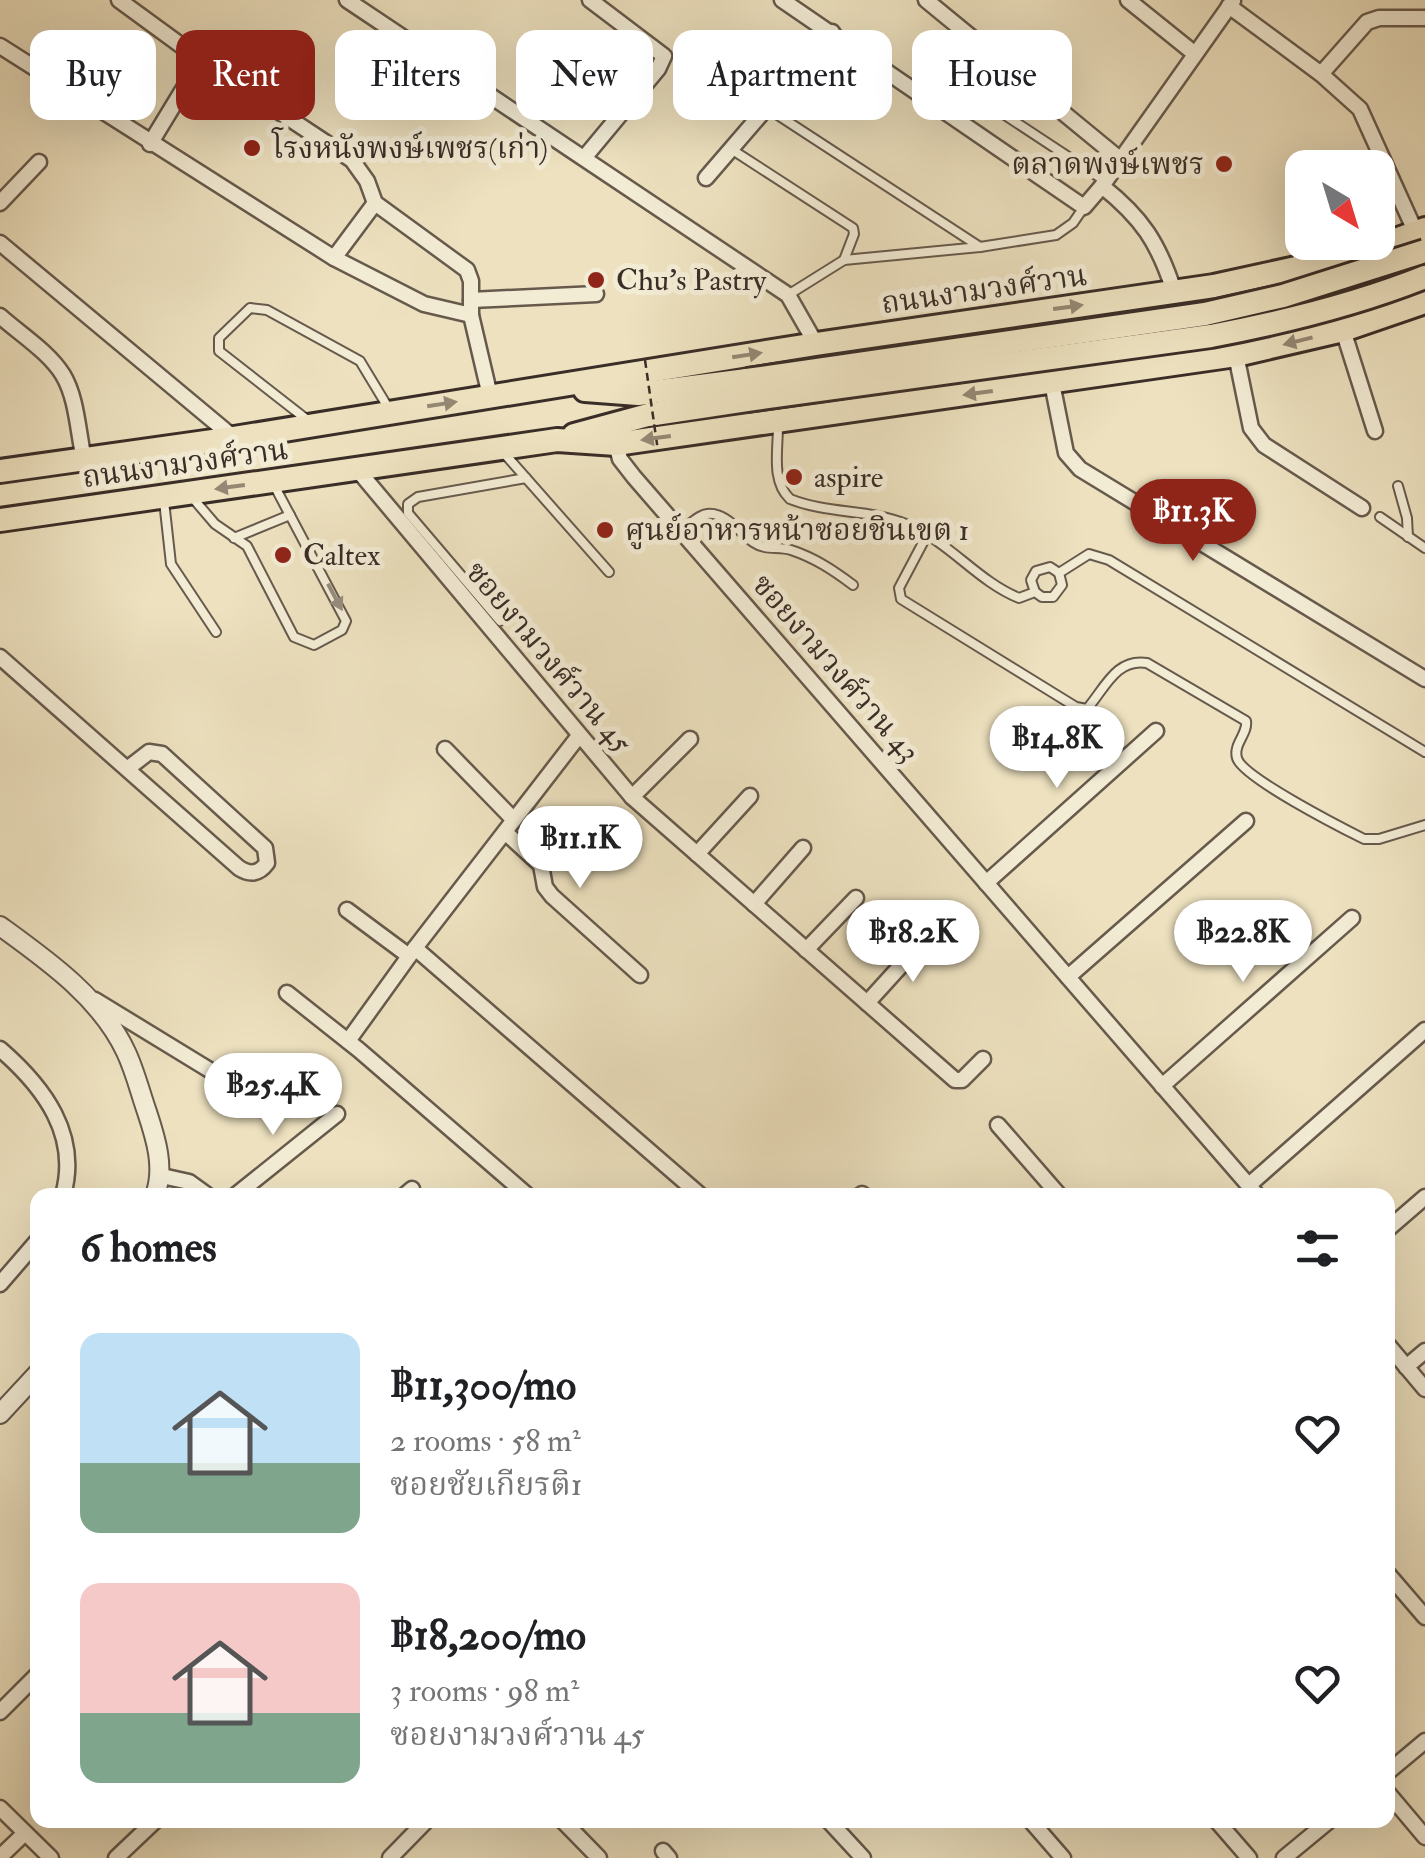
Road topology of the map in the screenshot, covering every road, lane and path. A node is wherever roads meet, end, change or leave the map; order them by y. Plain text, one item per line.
1 (118, 0) edge
2 (347, 0) edge
3 (590, 0) edge
4 (782, 0) edge
5 (926, 0) edge
6 (1128, 0) edge
7 (1231, 3) edge
8 (1425, 18) edge
9 (829, 30) edge
10 (176, 41) edge
11 (0, 46) edge
12 (1195, 54) junction
13 (892, 73) edge
14 (1322, 74) junction
15 (176, 102) edge
16 (292, 120) edge
17 (756, 120) edge
18 (784, 120) edge
19 (1010, 120) edge
20 (150, 144) junction
21 (731, 149) junction
22 (584, 158) junction
23 (1122, 161) junction
24 (39, 162) dead end
25 (706, 178) dead end
26 (1103, 184) junction
27 (0, 203) edge
28 (375, 203) junction
29 (1084, 206) junction
30 (1422, 238) edge
31 (0, 243) edge
32 (1395, 245) edge
33 (980, 247) junction
34 (334, 258) junction
35 (844, 260) junction
36 (1335, 260) edge
37 (1384, 260) edge
38 (1425, 277) edge
39 (1174, 291) junction
40 (596, 294) dead end
41 (788, 294) junction
42 (1425, 302) edge
43 (471, 307) junction
44 (0, 316) edge
45 (1389, 316) junction
46 (1342, 330) junction
47 (816, 344) junction
48 (1236, 355) junction
49 (645, 360) dead end
50 (1052, 382) junction
51 (547, 388) junction
52 (747, 390) junction
53 (490, 396) junction
54 (391, 412) junction
55 (778, 422) junction
56 (314, 426) junction
57 (1375, 431) dead end
58 (234, 438) junction
59 (558, 440) junction
60 (616, 444) junction
61 (500, 448) junction
62 (658, 452) dead end
63 (84, 459) junction
64 (356, 468) junction
65 (0, 471) edge
66 (526, 478) junction
67 (272, 481) junction
68 (1398, 486) dead end
69 (188, 493) junction
70 (164, 496) junction
71 (1362, 508) dead end
72 (290, 515) junction
73 (1380, 518) dead end
74 (0, 520) edge
75 (681, 532) junction
76 (927, 535) junction
77 (1408, 537) junction
78 (234, 538) junction
79 (1425, 548) edge
80 (610, 572) dead end
81 (1059, 573) junction
82 (853, 585) dead end
83 (1035, 592) junction
84 (500, 621) dead end
85 (216, 632) dead end
86 (0, 657) edge
87 (1425, 679) edge
88 (1156, 731) dead end
89 (578, 737) junction
90 (690, 739) dead end
91 (445, 748) dead end
92 (1425, 752) edge
93 (127, 769) junction
94 (750, 796) dead end
95 (632, 797) junction
96 (1246, 822) dead end
97 (1425, 825) edge
98 (509, 826) junction
99 (804, 848) dead end
100 (696, 854) junction
101 (986, 883) junction
102 (856, 898) dead end
103 (754, 904) junction
104 (347, 910) dead end
105 (1352, 918) dead end
106 (0, 926) edge
107 (926, 938) dead end
108 (806, 950) junction
109 (412, 952) junction
110 (640, 974) dead end
111 (1068, 978) junction
112 (83, 993) junction
113 (287, 993) dead end
114 (867, 1003) junction
115 (1425, 1030) edge
116 (348, 1040) junction
117 (0, 1048) edge
118 (983, 1059) dead end
119 (1162, 1086) junction
120 (240, 1088) dead end
121 (337, 1114) dead end
122 (998, 1126) dead end
123 (65, 1188) edge
124 (159, 1188) edge
125 (166, 1188) edge
126 (197, 1188) edge
127 (245, 1188) edge
128 (518, 1188) edge
129 (692, 1188) edge
130 (1053, 1188) edge
131 (1251, 1188) edge
132 (1255, 1188) edge
133 (1425, 1196) edge
134 (1395, 1223) edge
135 (30, 1249) edge
136 (0, 1284) edge
137 (1425, 1351) edge
138 (1395, 1354) edge
139 (1406, 1367) junction
140 (30, 1382) edge
141 (1425, 1389) edge
142 (0, 1414) edge
143 (1395, 1582) edge
144 (1425, 1617) edge
145 (30, 1682) edge
146 (0, 1712) edge
147 (1425, 1741) edge
148 (1395, 1766) edge
149 (1395, 1801) edge
150 (0, 1808) edge
151 (148, 1828) edge
152 (419, 1828) edge
153 (570, 1828) edge
154 (835, 1828) edge
155 (1037, 1828) edge
156 (1223, 1828) edge
157 (1320, 1828) edge
158 (25, 1833) junction
159 (1425, 1837) edge
160 (0, 1857) edge
161 (51, 1858) edge
162 (116, 1858) edge
163 (390, 1858) edge
164 (599, 1858) edge
165 (862, 1858) edge
166 (1063, 1858) edge
167 (1249, 1858) edge
168 (1284, 1858) edge

1 - 10 street
2 - 22 street
3 - 22 street
4 - 9 street
5 - 23 street
6 - 12 street
7 - 12 street
7 - 14 street
8 - 14 street
11 - 20 street
12 - 23 street
13 - 29 street
14 - 30 street
15 - 20 street
16 - 28 street
17 - 21 street
18 - 33 lane
19 - 26 lane
20 - 34 street
21 - 25 street
21 - 35 lane
22 - 41 street
23 - 26 street
24 - 27 street
26 - 29 street
26 - 39 street
28 - 34 street
28 - 43 street
29 - 33 lane
30 - 32 main road, ถนนงามวงศ์วาน
30 - 52 main road, ถนนงามวงศ์วาน, bridge
31 - 58 street
33 - 35 lane
34 - 43 street
35 - 41 lane
36 - 39 main road, ถนนงามวงศ์วาน
37 - 45 main road
38 - 52 main road, ถนนงามวงศ์วาน, bridge
47 -> 39 main road, ถนนงามวงศ์วาน
40 - 43 street
41 - 47 street
42 - 45 main road, ถนนงามวงศ์วาน
43 - 53 street
44 - 63 street
45 - 46 main road, ถนนงามวงศ์วาน
46 -> 48 main road, ถนนงามวงศ์วาน
46 - 57 street
51 -> 47 main road, ถนนงามวงศ์วาน
48 - 50 main road, ถนนงามวงศ์วาน
48 - 71 street
49 - 62 path, bridge
50 -> 55 main road, ถนนงามวงศ์วาน
50 - 87 street
51 - 52 main road, ถนนงามวงศ์วาน
51 - 53 main road, ถนนงามวงศ์วาน
52 - 59 main road, ถนนงามวงศ์วาน
54 -> 53 main road, ถนนงามวงศ์วาน
54 - 56 main road, ถนนงามวงศ์วาน
54 - 56 lane
55 - 60 main road, ถนนงามวงศ์วาน
55 - 76 lane
56 - 58 main road, ถนนงามวงศ์วาน
58 - 63 main road, ถนนงามวงศ์วาน
59 - 60 main road, ถนนงามวงศ์วาน
59 - 61 main road, ถนนงามวงศ์วาน
60 - 75 street, ซอยงามวงศ์วาน 43
61 - 64 main road, ถนนงามวงศ์วาน
61 - 66 lane
63 - 65 main road, ถนนงามวงศ์วาน
64 - 67 main road, ถนนงามวงศ์วาน
64 - 89 street, ซอยงามวงศ์วาน 45
66 - 80 lane
66 - 84 lane
67 -> 69 main road, ถนนงามวงศ์วาน
67 - 72 lane
68 - 77 lane
69 - 70 main road, ถนนงามวงศ์วาน
69 - 78 lane
70 - 74 main road, ถนนงามวงศ์วาน
70 - 85 lane
72 - 78 lane
72 -> 78 lane
73 - 77 lane
75 - 82 lane
75 - 101 street, ซอยงามวงศ์วาน 43
76 - 83 lane
76 - 97 lane
77 - 79 lane
81 - 83 lane
81 - 83 lane
81 - 92 lane
86 - 93 street
88 - 101 street
89 - 95 street, ซอยงามวงศ์วาน 45
89 - 98 street
90 - 95 street
91 - 98 street
93 - 93 street
94 - 100 street
95 - 100 street, ซอยงามวงศ์วาน 45
96 - 111 street
98 - 109 street
98 - 110 street
99 - 103 street
100 - 103 street, ซอยงามวงศ์วาน 45
101 - 111 street, ซอยงามวงศ์วาน 43
102 - 108 street
103 - 108 street, ซอยงามวงศ์วาน 45
104 - 109 street
105 - 119 street
106 - 112 street
107 - 114 street
108 - 114 street, ซอยงามวงศ์วาน 45
109 - 116 street
109 - 129 street
111 - 119 street, ซอยงามวงศ์วาน 43
112 - 120 street
112 - 124 street
113 - 116 street
114 - 118 street, ซอยงามวงศ์วาน 45
115 - 132 street
116 - 128 street
117 - 123 street
119 - 131 street, ซอยงามวงศ์วาน 43
121 - 127 street
122 - 130 street
125 - 126 street
133 - 134 street
135 - 136 street
137 - 139 street
138 - 139 street
139 - 141 street
140 - 142 street
143 - 144 street
145 - 146 street
147 - 148 street
149 - 159 street
150 - 158 street
151 - 162 street
152 - 163 street
153 - 164 street
154 - 165 street
155 - 166 street
156 - 167 street
157 - 168 street
158 - 160 street
158 - 161 street

